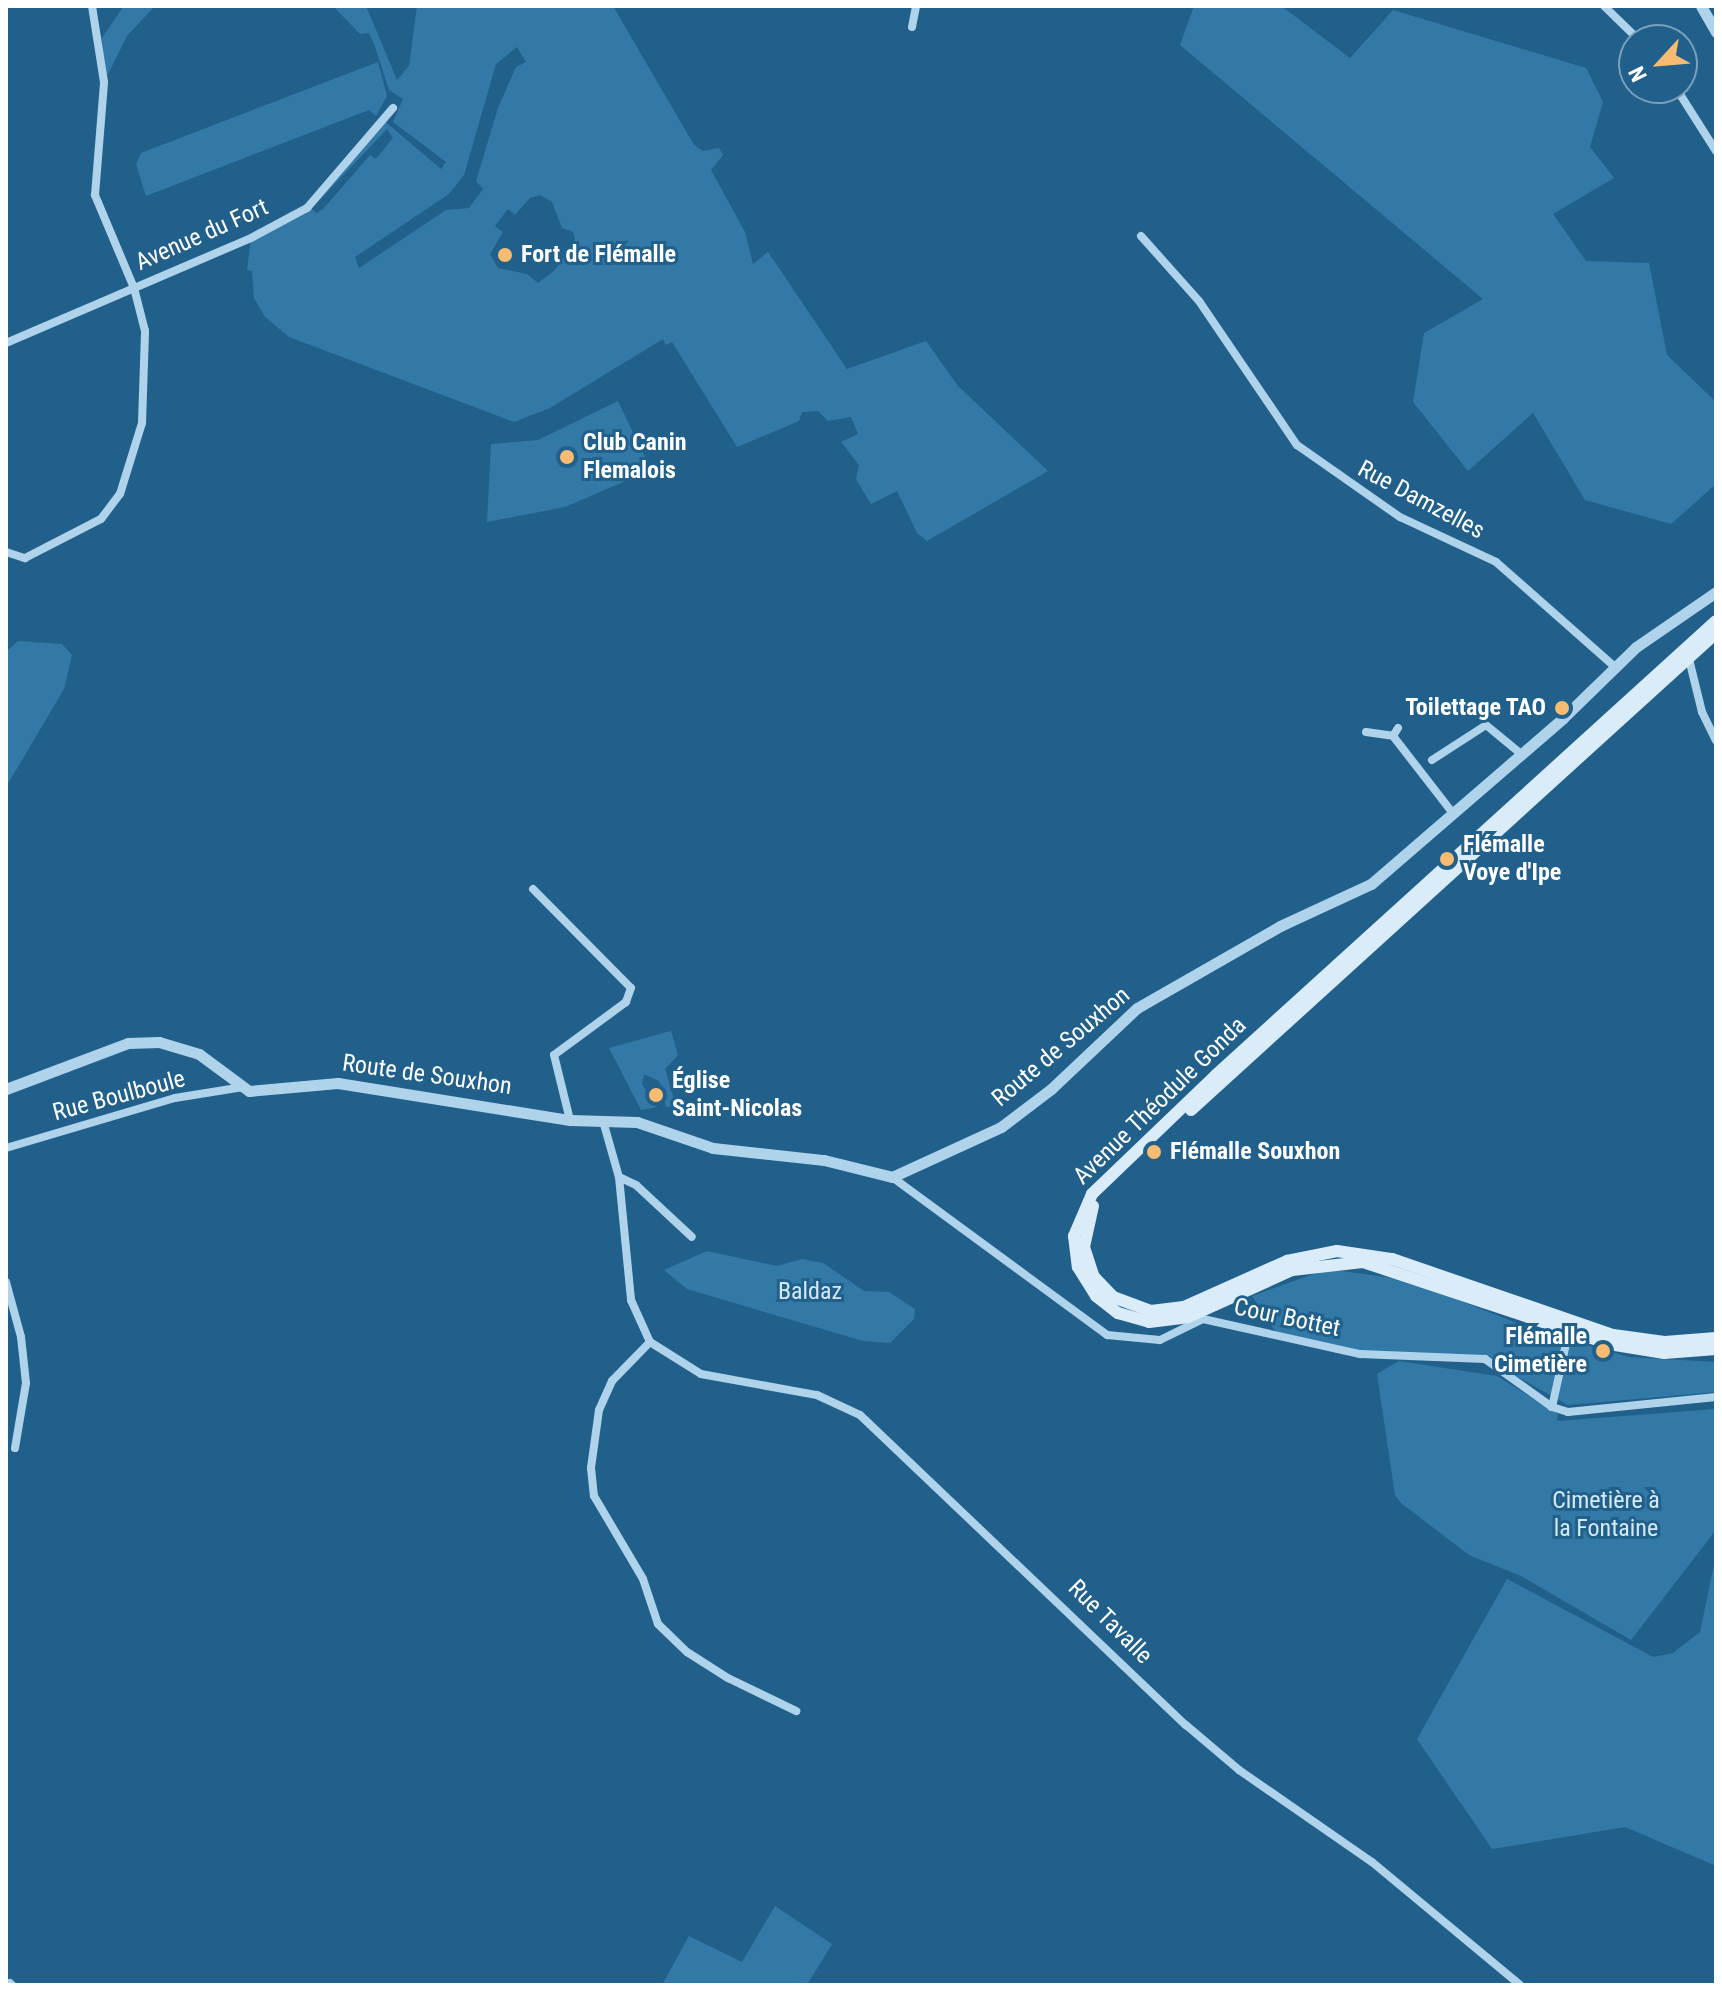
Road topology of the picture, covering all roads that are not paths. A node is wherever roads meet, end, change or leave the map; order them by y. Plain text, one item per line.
1 (92, 6) edge
2 (916, 6) edge
3 (1604, 6) edge
4 (1701, 6) edge
5 (1623, 24) edge
6 (912, 27) dead end
7 (1716, 32) edge
8 (1686, 104) edge
9 (393, 108) dead end
10 (1716, 151) edge
11 (1141, 236) dead end
12 (134, 288) junction
13 (6, 343) edge
14 (6, 552) edge
15 (1716, 592) edge
16 (1716, 621) edge
17 (1716, 633) edge
18 (1687, 654) junction
19 (1615, 667) junction
20 (1366, 732) dead end
21 (1716, 741) edge
22 (1521, 754) junction
23 (1432, 760) dead end
24 (1452, 812) junction
25 (533, 889) dead end
26 (243, 1087) junction
27 (6, 1089) edge
28 (570, 1120) junction
29 (603, 1121) junction
30 (6, 1148) edge
31 (619, 1177) junction
32 (892, 1177) junction
33 (692, 1237) dead end
34 (6, 1282) edge
35 (1570, 1326) junction
36 (1716, 1338) edge
37 (650, 1342) junction
38 (1716, 1349) edge
39 (1716, 1397) edge
40 (1552, 1407) junction
41 (15, 1448) dead end
42 (796, 1711) dead end
43 (1520, 1985) edge

1 - 12 street
2 - 6 street
3 - 5 street
4 - 7 street
8 - 10 street
9 - 12 street, Avenue du Fort
11 - 19 street, Rue Damzelles
12 - 13 street
12 - 14 street, Avenue du Fort
15 - 19 street, Route de Souxhon
16 - 18 main road, Avenue Théodule Gonda
17 - 18 main road, Avenue Théodule Gonda
18 - 21 street
18 - 35 main road, Avenue Théodule Gonda
19 - 22 street, Route de Souxhon
20 - 24 street
22 - 23 street
22 - 24 street, Route de Souxhon
24 - 32 street, Route de Souxhon
25 - 28 street
26 - 27 street
26 - 28 street, Route de Souxhon
26 - 30 street, Rue Boulboule
28 - 29 street, Route de Souxhon
29 - 31 street
29 - 32 street, Route de Souxhon
31 - 33 street
31 - 37 street
32 - 40 street, Cour Bottet
34 - 41 street
35 - 36 main road, Avenue Théodule Gonda
35 - 38 main road, Avenue Théodule Gonda
35 - 40 street
37 - 42 street
37 - 43 street, Rue Tavalle
39 - 40 street

